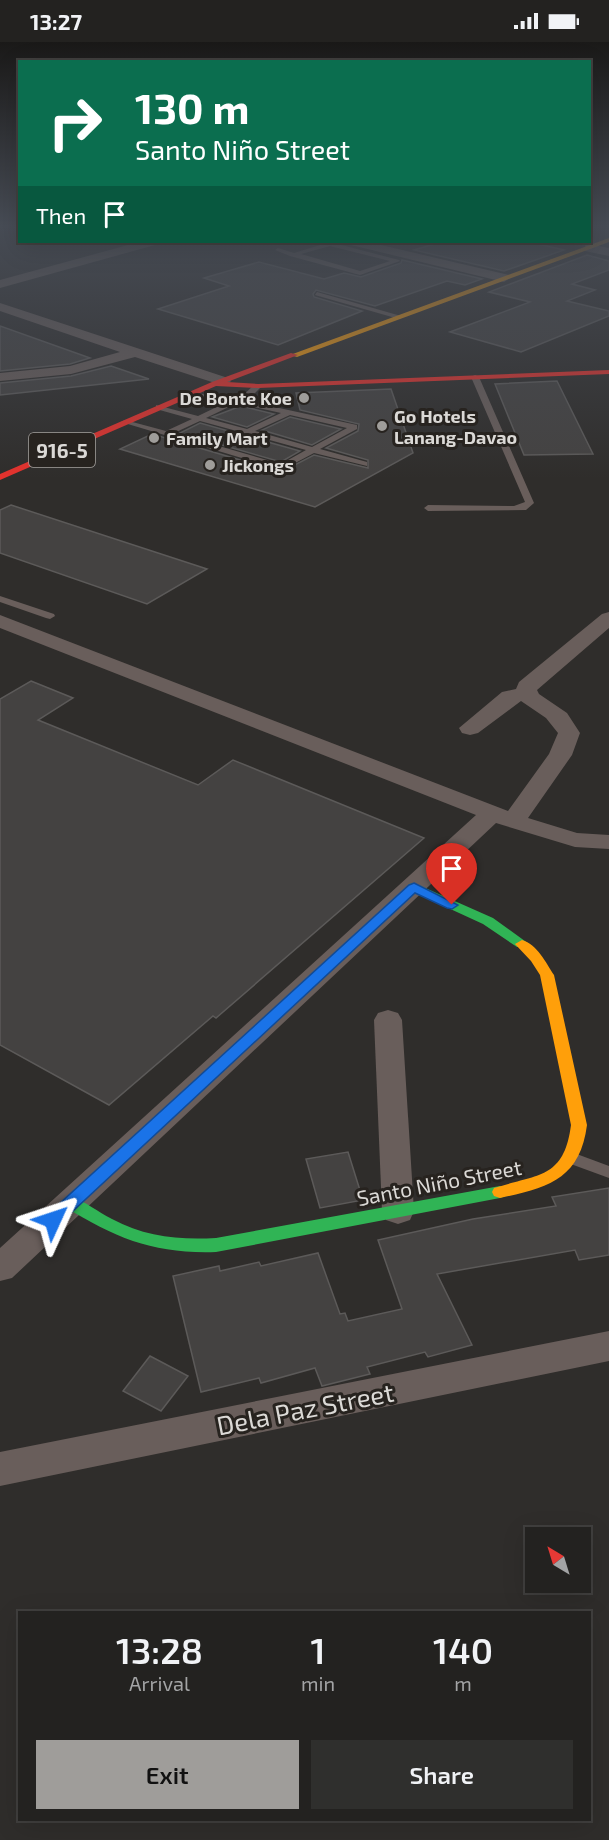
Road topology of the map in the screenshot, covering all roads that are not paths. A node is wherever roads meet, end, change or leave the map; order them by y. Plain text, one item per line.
1 (11, 311) edge
2 (377, 311) edge
3 (416, 311) edge
4 (0, 313) edge
5 (399, 317) junction
6 (131, 353) junction
7 (609, 372) edge
8 (0, 377) edge
9 (475, 377) junction
10 (219, 383) junction
11 (258, 386) junction
12 (191, 394) junction
13 (241, 402) junction
14 (159, 407) junction
15 (288, 413) junction
16 (199, 418) junction
17 (124, 422) junction
18 (248, 432) junction
19 (166, 434) junction
20 (314, 450) junction
21 (364, 464) dead end
22 (0, 477) edge
23 (428, 508) dead end
24 (0, 599) edge
25 (50, 616) dead end
26 (609, 618) edge
27 (0, 621) edge
28 (579, 642) junction
29 (609, 645) edge
30 (525, 693) junction
31 (470, 728) dead end
32 (503, 817) junction
33 (609, 842) edge
34 (414, 887) junction
35 (388, 1020) dead end
36 (574, 1159) junction
37 (609, 1172) edge
38 (71, 1203) junction
39 (398, 1211) junction
40 (0, 1268) edge
41 (609, 1347) edge
42 (0, 1469) edge

1 - 6 street
2 - 5 lane
3 - 5 main road, 916-5
4 - 6 street
5 - 10 main road, 916-5
6 - 8 street
6 - 10 street
7 - 9 main road
9 - 11 main road
9 - 23 lane
10 - 11 main road
10 - 12 main road, 916-5
11 - 13 lane
12 - 13 lane
12 - 14 main road, 916-5
13 - 15 lane
13 - 16 lane
14 - 16 lane
14 - 17 main road, 916-5
15 - 18 lane
15 - 20 lane
16 - 18 lane
16 - 19 lane
17 - 19 lane
17 - 22 main road, 916-5
18 - 20 lane
19 - 20 lane
20 - 21 lane
24 - 25 lane
26 - 28 street
27 - 32 street
28 - 29 street
28 - 30 street
30 - 31 street
30 - 32 street
32 - 33 street
32 - 34 street
34 - 36 main road
34 - 38 street
35 - 39 street
36 - 37 lane
36 - 39 main road, Santo Niño Street
38 - 39 main road, Santo Niño Street
38 - 40 street
41 - 42 street, Dela Paz Street

